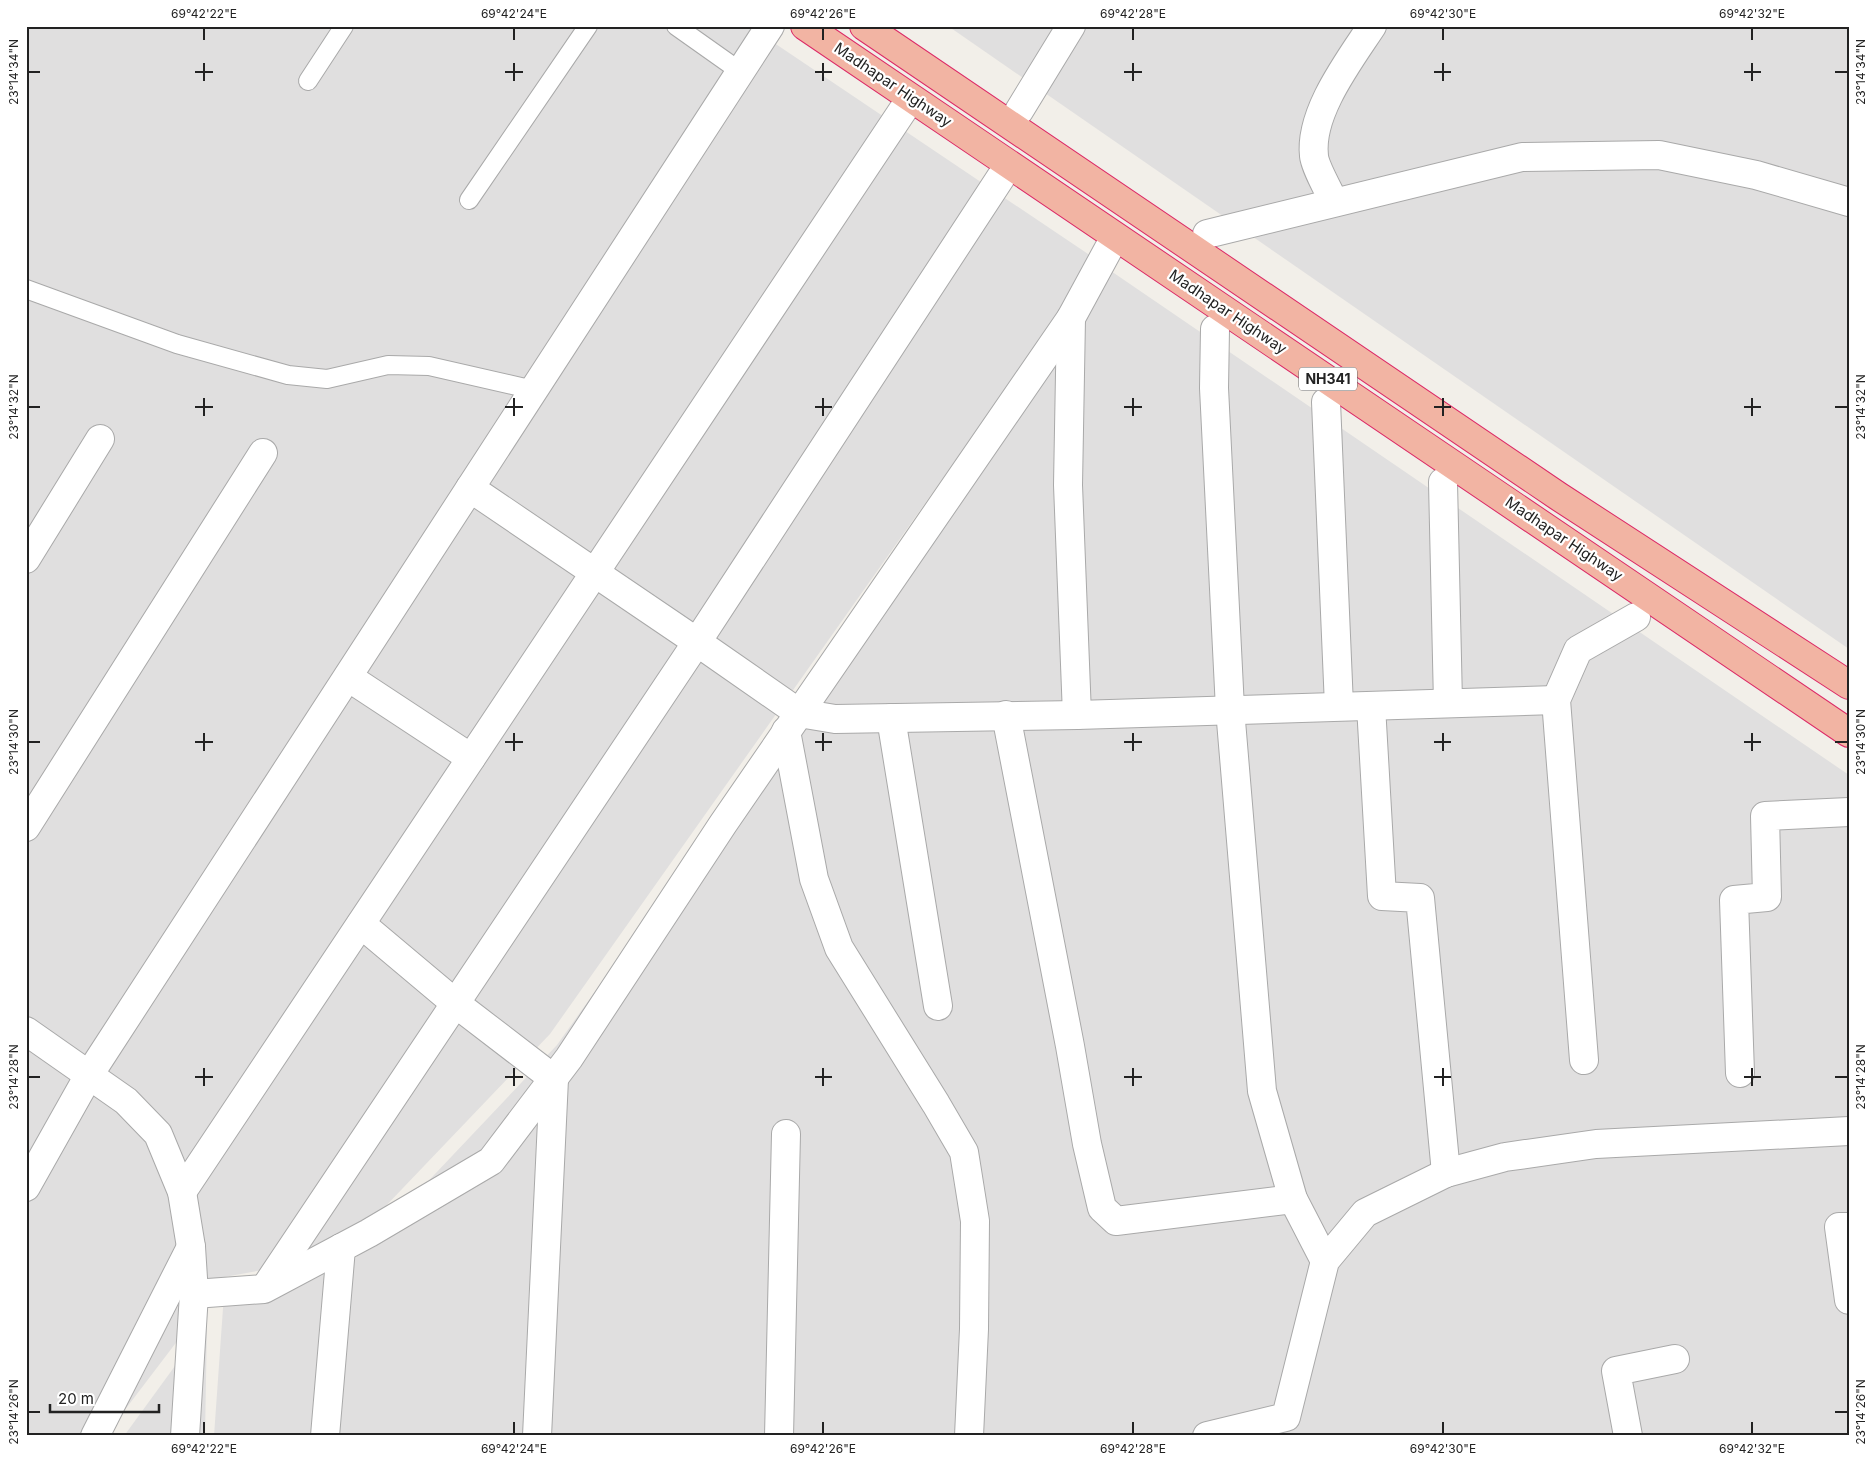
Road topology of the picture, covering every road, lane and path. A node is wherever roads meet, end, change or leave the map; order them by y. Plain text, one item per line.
1 (344, 26) edge
2 (588, 26) edge
3 (676, 26) edge
4 (770, 26) edge
5 (806, 26) edge
6 (864, 26) edge
7 (1071, 26) edge
8 (1372, 26) edge
9 (741, 72) junction
10 (308, 81) dead end
11 (903, 110) dead end
12 (1019, 111) dead end
13 (1001, 177) dead end
14 (469, 200) dead end
15 (1334, 202) junction
16 (1849, 202) edge
17 (1207, 234) dead end
18 (1109, 248) dead end
19 (26, 288) edge
20 (1071, 318) junction
21 (1214, 329) dead end
22 (534, 390) junction
23 (1326, 402) dead end
24 (100, 439) dead end
25 (263, 453) dead end
26 (1443, 482) dead end
27 (470, 488) junction
28 (26, 559) edge
29 (594, 574) junction
30 (1636, 617) dead end
31 (697, 642) junction
32 (348, 677) junction
33 (1849, 685) edge
34 (1556, 700) junction
35 (1448, 703) junction
36 (1339, 706) junction
37 (1370, 706) junction
38 (1230, 709) junction
39 (1006, 715) junction
40 (1077, 715) junction
41 (891, 718) junction
42 (793, 722) junction
43 (1849, 733) edge
44 (471, 758) junction
45 (1849, 812) edge
46 (26, 827) edge
47 (361, 924) junction
48 (455, 1004) junction
49 (938, 1006) dead end
50 (26, 1031) edge
51 (1584, 1060) dead end
52 (1740, 1073) dead end
53 (89, 1075) junction
54 (554, 1079) junction
55 (1849, 1131) edge
56 (786, 1134) dead end
57 (1446, 1173) junction
58 (26, 1187) edge
59 (182, 1192) junction
60 (1292, 1200) junction
61 (1849, 1227) edge
62 (191, 1247) junction
63 (341, 1248) junction
64 (1325, 1261) junction
65 (264, 1289) junction
66 (194, 1294) junction
67 (1849, 1300) edge
68 (1675, 1359) dead end
69 (1284, 1426) edge
70 (95, 1436) edge
71 (184, 1436) edge
72 (325, 1436) edge
73 (537, 1436) edge
74 (779, 1436) edge
75 (970, 1436) edge
76 (1207, 1436) edge
77 (1628, 1436) edge

1 - 10 lane
2 - 14 lane
3 - 9 lane
4 - 9 street
5 - 43 highway, Madhapar Highway / NH341
6 - 33 highway, NH341
7 - 12 street
8 - 15 street
9 - 22 street
11 - 29 street
13 - 31 street
15 - 16 street
15 - 17 street
18 - 20 street
19 - 22 lane
20 - 40 street
20 - 42 street
21 - 38 street
22 - 27 street
23 - 36 street
24 - 28 street
25 - 46 street
26 - 35 street
27 - 29 street
27 - 32 street
29 - 31 street
29 - 44 street
30 - 34 street
31 - 42 street
31 - 48 street
32 - 44 street
32 - 53 street
34 - 35 street
34 - 51 street
35 - 37 street
36 - 37 street
36 - 38 street
37 - 57 street
38 - 40 street
38 - 60 street
39 - 40 street
39 - 41 street
39 - 60 street
41 - 42 street
41 - 49 street
42 - 54 street
42 - 75 street
44 - 47 street
45 - 52 street
47 - 48 street
47 - 59 street
48 - 54 street
48 - 65 street
50 - 53 street
53 - 58 street
53 - 59 street
54 - 63 street
54 - 73 street
55 - 57 street
56 - 74 street
57 - 64 street
59 - 62 street
60 - 64 street
61 - 67 street
62 - 66 street
62 - 70 street
63 - 65 street
63 - 72 street
64 - 69 street
65 - 66 street
66 - 71 street
68 - 77 street
69 - 76 street

